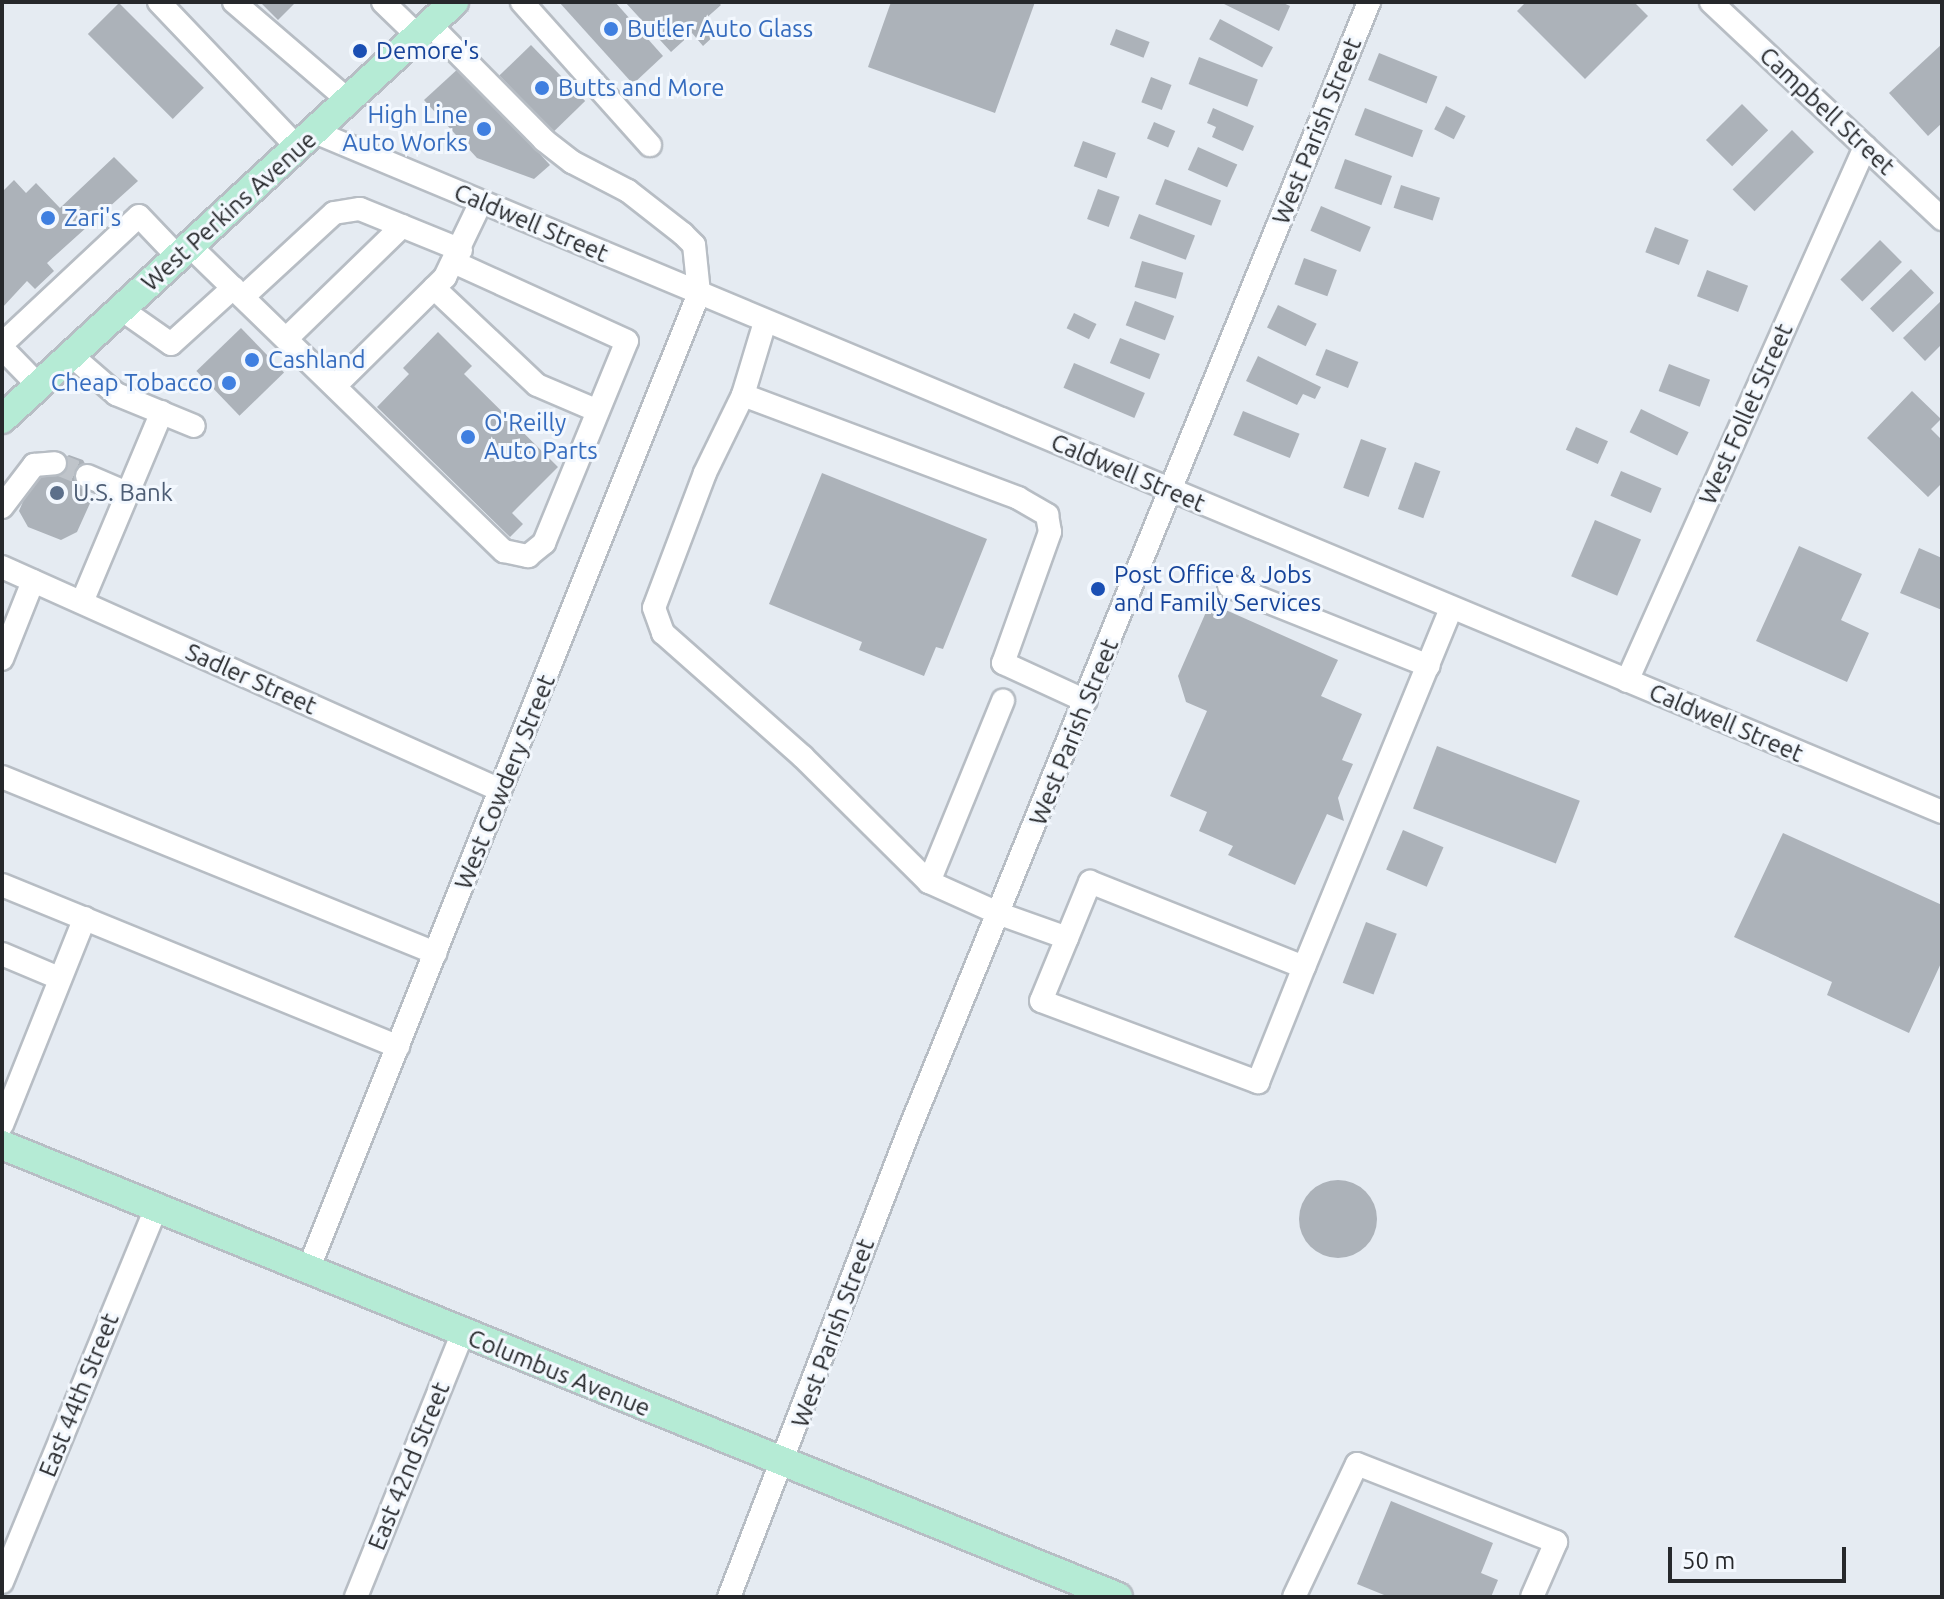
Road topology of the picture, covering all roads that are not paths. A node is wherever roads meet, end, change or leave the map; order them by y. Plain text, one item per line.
1 (159, 2) edge
2 (234, 2) edge
3 (383, 2) edge
4 (522, 2) edge
5 (1369, 2) edge
6 (1711, 2) edge
7 (439, 14) edge
8 (349, 101) junction
9 (307, 140) junction
10 (650, 145) dead end
11 (1865, 147) junction
12 (481, 202) junction
13 (1942, 219) edge
14 (402, 226) junction
15 (184, 252) junction
16 (458, 256) junction
17 (434, 288) junction
18 (238, 293) junction
19 (699, 293) junction
20 (121, 309) junction
21 (765, 322) junction
22 (286, 339) junction
23 (2, 346) edge
24 (71, 355) junction
25 (38, 385) junction
26 (335, 386) junction
27 (743, 395) junction
28 (598, 411) junction
29 (162, 412) junction
30 (2, 419) edge
31 (194, 426) dead end
32 (55, 463) dead end
33 (87, 476) tunnel mouth
34 (1171, 491) junction
35 (127, 493) junction
36 (2, 507) edge
37 (2, 567) edge
38 (33, 581) junction
39 (1229, 586) dead end
40 (82, 602) junction
41 (1451, 608) junction
42 (2, 659) edge
43 (1429, 666) junction
44 (1627, 681) junction
45 (1003, 701) dead end
46 (1086, 701) junction
47 (2, 777) edge
48 (500, 790) junction
49 (1942, 812) edge
50 (929, 882) junction
51 (2, 885) edge
52 (1000, 914) junction
53 (85, 918) junction
54 (1067, 938) junction
55 (436, 953) junction
56 (2, 954) edge
57 (1304, 967) junction
58 (59, 978) junction
59 (398, 1047) junction
60 (2, 1125) edge
61 (2, 1145) edge
62 (156, 1208) junction
63 (308, 1270) junction
64 (462, 1335) junction
65 (785, 1464) junction
66 (2, 1582) edge
67 (1535, 1591) edge
68 (356, 1597) edge
69 (729, 1597) edge
70 (1118, 1597) edge
71 (1294, 1597) edge

1 - 9 street
2 - 8 street
3 - 7 street
4 - 10 street
5 - 34 street, West Parish Street
6 - 11 street, Campbell Street
7 - 8 main road, West Perkins Avenue
7 - 19 street
8 - 9 main road, West Perkins Avenue
9 - 12 street, Caldwell Street
9 - 15 main road, West Perkins Avenue
11 - 13 street, Campbell Street
11 - 44 street, West Follet Street
12 - 16 street
12 - 19 street, Caldwell Street
14 - 16 street
14 - 18 street
14 - 22 street
15 - 18 street
15 - 20 main road, West Perkins Avenue
15 - 23 street
16 - 17 street
16 - 28 street
17 - 26 street
17 - 28 street
18 - 20 street
18 - 22 street
19 - 21 street, Caldwell Street
19 - 48 street, West Cowdery Street
20 - 24 main road, West Perkins Avenue
21 - 27 street
21 - 34 street, Caldwell Street
22 - 26 street
23 - 25 street
24 - 25 main road, West Perkins Avenue
24 - 29 street
25 - 30 main road, West Perkins Avenue
26 - 28 street
27 - 46 street
27 - 50 street
29 - 31 street
29 - 35 street
32 - 36 street
33 - 35 street
34 - 41 street, Caldwell Street
34 - 46 street, West Parish Street
35 - 40 street
37 - 38 street, Sadler Street
38 - 40 street, Sadler Street
38 - 42 street
39 - 43 street
40 - 48 street, Sadler Street
41 - 43 street
41 - 44 street, Caldwell Street
43 - 57 street
44 - 49 street, Caldwell Street
45 - 50 street
46 - 52 street, West Parish Street
47 - 55 street
48 - 55 street, West Cowdery Street
50 - 52 street
51 - 53 street
52 - 54 street
52 - 65 street, West Parish Street
53 - 58 street
53 - 59 street
54 - 57 street
54 - 57 street
55 - 59 street, West Cowdery Street
56 - 58 street
58 - 60 street
59 - 63 street, West Cowdery Street
61 - 62 main road, Columbus Avenue
62 - 63 main road, Columbus Avenue
62 - 66 street, East 44th Street
63 - 64 main road, Columbus Avenue
64 - 65 main road, Columbus Avenue
64 - 68 street, East 42nd Street
65 - 69 street, West Parish Street
65 - 70 main road, Columbus Avenue
67 - 71 street

